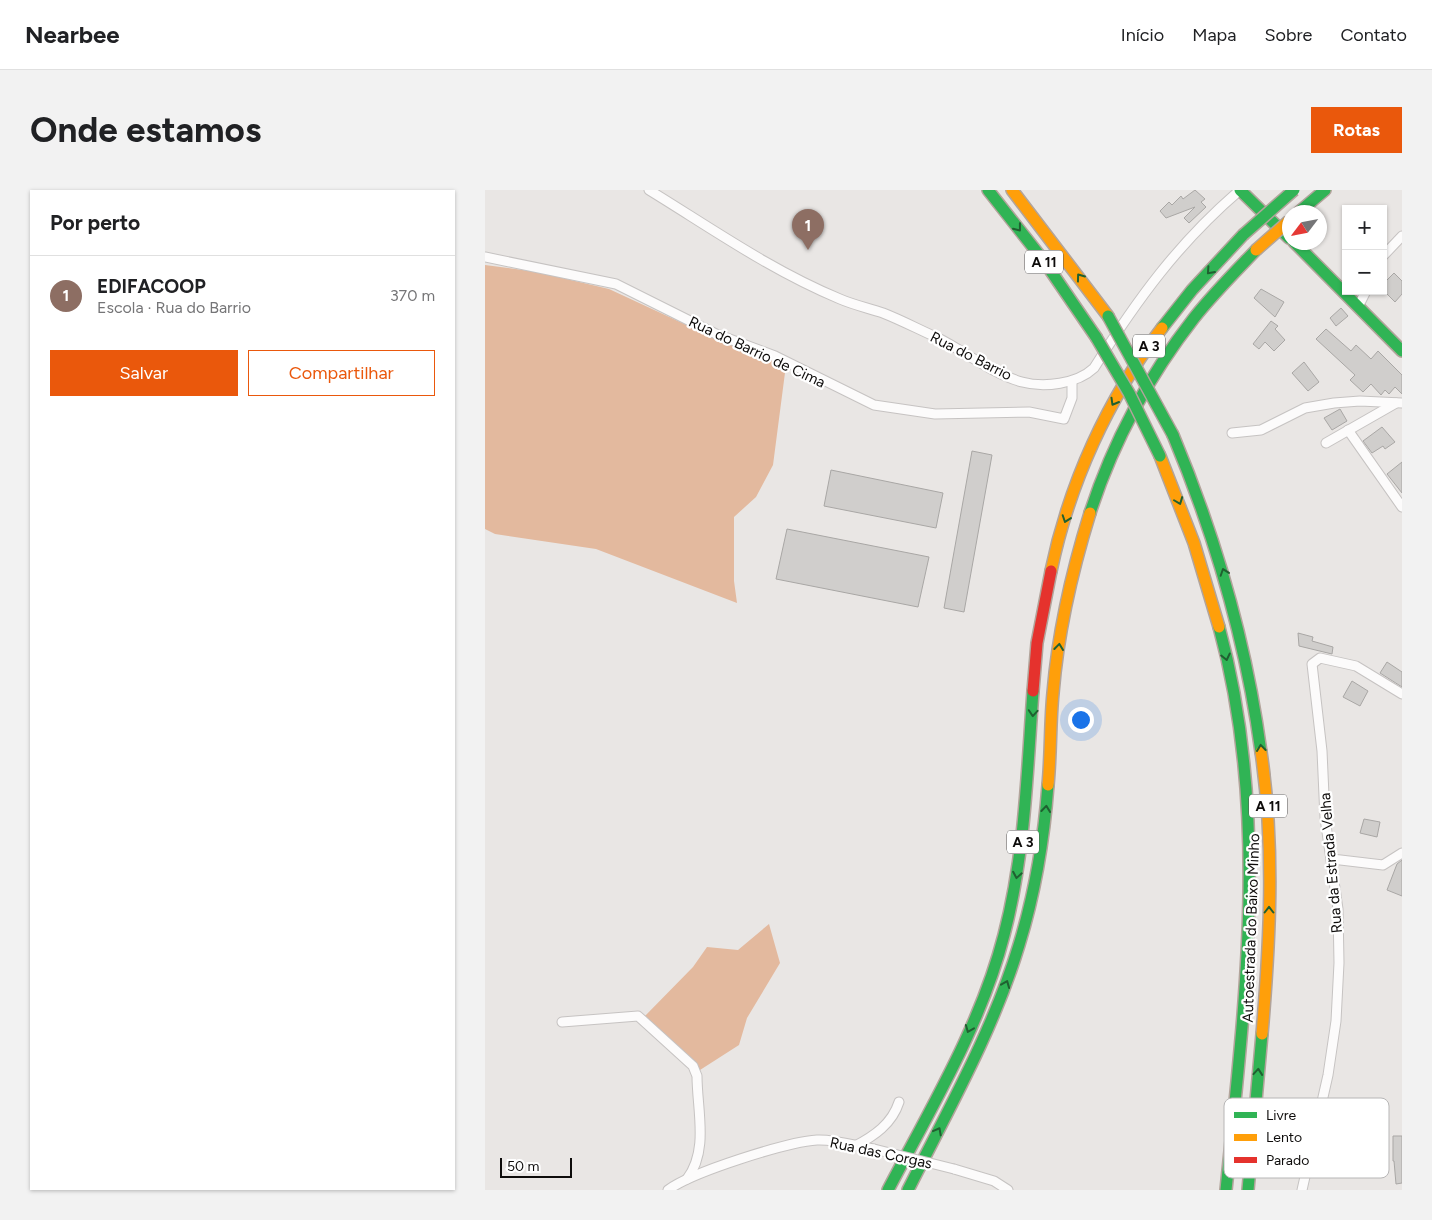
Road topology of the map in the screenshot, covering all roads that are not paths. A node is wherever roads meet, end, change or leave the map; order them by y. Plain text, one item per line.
1 (649, 190) edge
2 (988, 190) edge
3 (1012, 190) edge
4 (1240, 190) edge
5 (1295, 190) edge
6 (1325, 190) edge
7 (1307, 205) edge
8 (1282, 227) edge
9 (1282, 231) edge
10 (1402, 236) edge
11 (1302, 250) edge
12 (1387, 252) edge
13 (485, 257) edge
14 (1364, 295) edge
15 (1358, 307) junction
16 (1402, 351) edge
17 (1072, 381) junction
18 (1399, 403) edge
19 (1348, 430) junction
20 (1232, 433) dead end
21 (1326, 443) dead end
22 (1402, 507) edge
23 (1402, 694) edge
24 (1402, 853) edge
25 (1332, 859) junction
26 (562, 1022) dead end
27 (1236, 1098) edge
28 (1255, 1098) edge
29 (1323, 1098) edge
30 (899, 1102) dead end
31 (855, 1146) junction
32 (687, 1179) junction
33 (668, 1190) edge
34 (888, 1190) edge
35 (908, 1190) edge
36 (1008, 1190) edge

1 - 17 street, Rua do Barrio
2 -> 27 main road, Autoestrada do Baixo Minho / A 11, bridge
28 -> 3 main road, Autoestrada do Baixo Minho / A 11, bridge
4 - 9 main road
4 - 17 street, Rua do Barrio
5 -> 34 main road, A 3, bridge
6 - 7 main road
35 -> 8 main road, A 3, bridge
10 - 12 street
11 - 15 main road
13 - 17 street, Rua do Barrio de Cima
14 - 15 street
15 - 16 main road
18 - 19 street
18 - 20 street
19 - 21 street
19 - 22 street
23 - 25 street, Rua da Estrada Velha
24 - 25 street
25 - 29 street, Rua da Estrada Velha
26 - 32 street
30 - 31 street
31 - 32 street, Rua das Corgas
31 - 36 street, Rua das Corgas, bridge
32 - 33 street, Rua das Corgas

